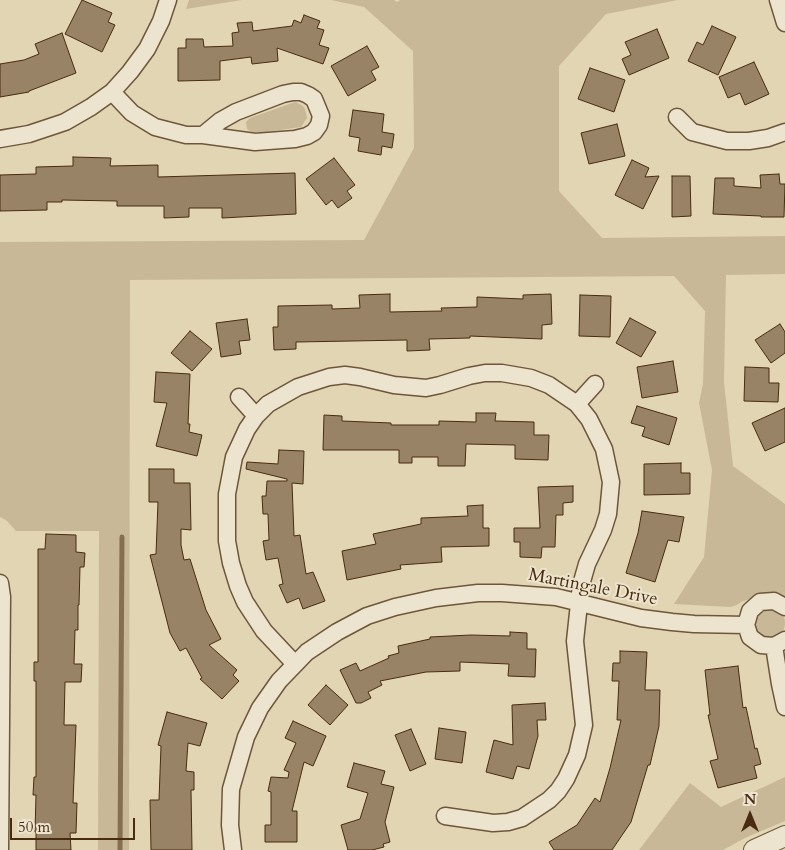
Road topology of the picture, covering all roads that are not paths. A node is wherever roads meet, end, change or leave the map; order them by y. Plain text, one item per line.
1 (168, 0) edge
2 (778, 0) edge
3 (785, 22) edge
4 (112, 92) junction
5 (677, 117) dead end
6 (785, 132) edge
7 (203, 135) junction
8 (0, 139) edge
9 (595, 384) dead end
10 (238, 397) dead end
11 (577, 404) junction
12 (256, 416) junction
13 (0, 583) edge
14 (579, 602) junction
15 (785, 607) edge
16 (746, 625) junction
17 (780, 643) edge
18 (295, 664) junction
19 (785, 707) edge
20 (445, 816) dead end
21 (785, 836) edge
22 (0, 850) edge
23 (233, 850) edge
24 (754, 850) edge

1 - 4 street
2 - 3 street
4 - 7 street
4 - 8 street
5 - 6 street
7 - 7 street
9 - 11 street
10 - 12 street
11 - 12 street
11 - 14 street
12 - 18 street
13 - 22 street
14 - 16 street, Martingale Drive
14 - 18 street, Martingale Drive
14 - 20 street
15 - 16 street
16 - 17 street
17 - 19 street
18 - 23 street, Martingale Drive
21 - 24 street

